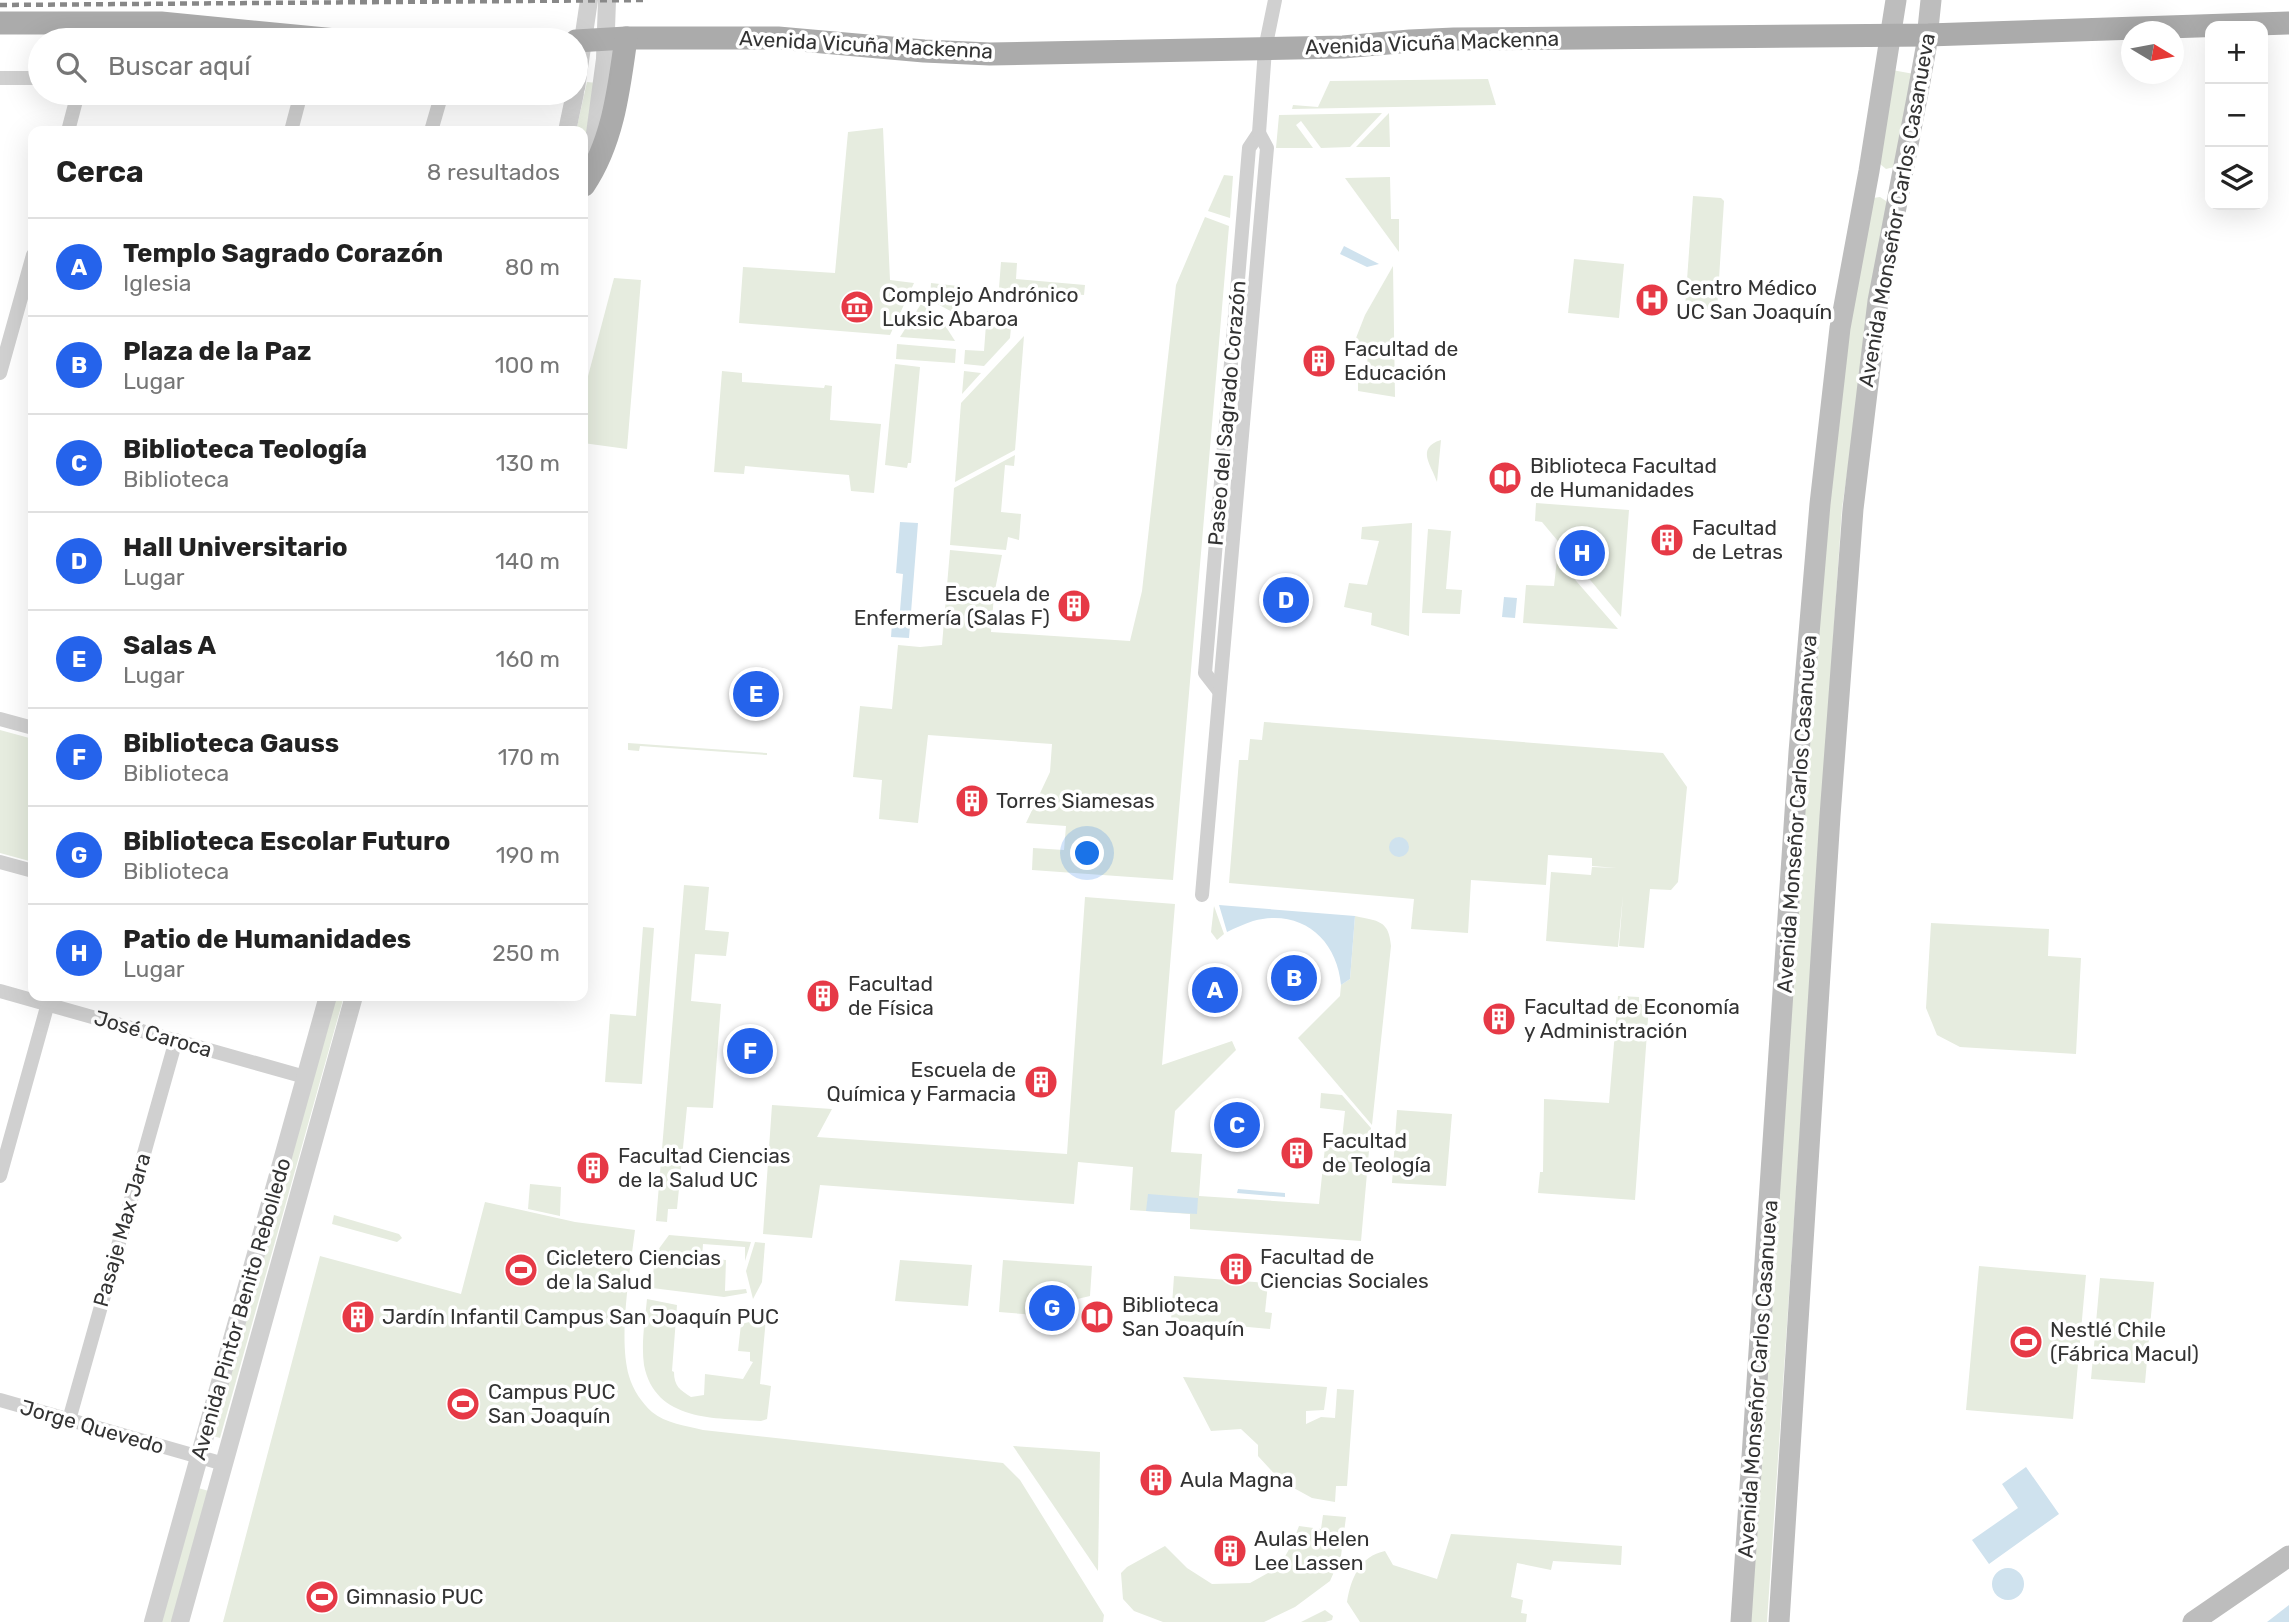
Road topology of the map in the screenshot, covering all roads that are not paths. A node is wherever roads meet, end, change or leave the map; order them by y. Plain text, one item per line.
1 (589, 0) edge
2 (607, 0) edge
3 (1275, 0) edge
4 (1895, 5) edge
5 (1929, 16) edge
6 (0, 23) edge
7 (2289, 23) edge
8 (212, 28) edge
9 (1890, 36) junction
10 (598, 40) edge
11 (1265, 50) junction
12 (588, 59) edge
13 (0, 78) edge
14 (28, 78) edge
15 (75, 105) edge
16 (299, 105) edge
17 (439, 105) edge
18 (572, 105) edge
19 (69, 126) edge
20 (292, 126) edge
21 (432, 126) edge
22 (568, 126) edge
23 (588, 180) edge
24 (28, 272) edge
25 (0, 373) edge
26 (0, 719) edge
27 (28, 727) edge
28 (0, 862) edge
29 (28, 870) edge
30 (1202, 895) dead end
31 (0, 991) edge
32 (28, 996) edge
33 (49, 1001) edge
34 (52, 1001) edge
35 (327, 1001) edge
36 (353, 1001) edge
37 (176, 1040) junction
38 (305, 1077) junction
39 (7, 1124) edge
40 (0, 1176) edge
41 (0, 1400) edge
42 (69, 1420) junction
43 (199, 1458) junction
44 (224, 1464) junction
45 (2289, 1556) edge
46 (153, 1622) edge
47 (180, 1622) edge
48 (1741, 1622) edge
49 (1779, 1622) edge
50 (2193, 1622) edge

1 - 10 street
2 - 10 street
3 - 11 street, Paseo del Sagrado Corazón
4 - 9 main road, Avenida Monseñor Carlos Casanueva
5 - 7 main road, Avenida Vicuña Mackenna
5 - 9 main road, Avenida Vicuña Mackenna
5 - 49 main road, Avenida Monseñor Carlos Casanueva
6 - 8 main road
9 - 11 main road, Avenida Vicuña Mackenna
9 - 48 main road, Avenida Monseñor Carlos Casanueva
10 - 11 main road, Avenida Vicuña Mackenna
10 - 12 street
10 - 23 main road
11 - 30 street, Paseo del Sagrado Corazón
13 - 14 street
15 - 19 street
16 - 20 street
17 - 21 street
18 - 22 street
24 - 25 street
26 - 27 street
28 - 29 street
31 - 32 street, José Caroca
33 - 39 street
34 - 37 street, José Caroca
35 - 38 street, Avenida Pintor Benito Rebolledo
36 - 44 street, Avenida Pintor Benito Rebolledo
37 - 38 street, José Caroca
37 - 42 street, Pasaje Max Jara
38 - 43 street, Avenida Pintor Benito Rebolledo
39 - 40 street
41 - 42 street, Jorge Quevedo
42 - 43 street, Jorge Quevedo
43 - 44 street, Jorge Quevedo
43 - 46 street, Avenida Pintor Benito Rebolledo
44 - 47 street, Avenida Pintor Benito Rebolledo
45 - 50 main road

